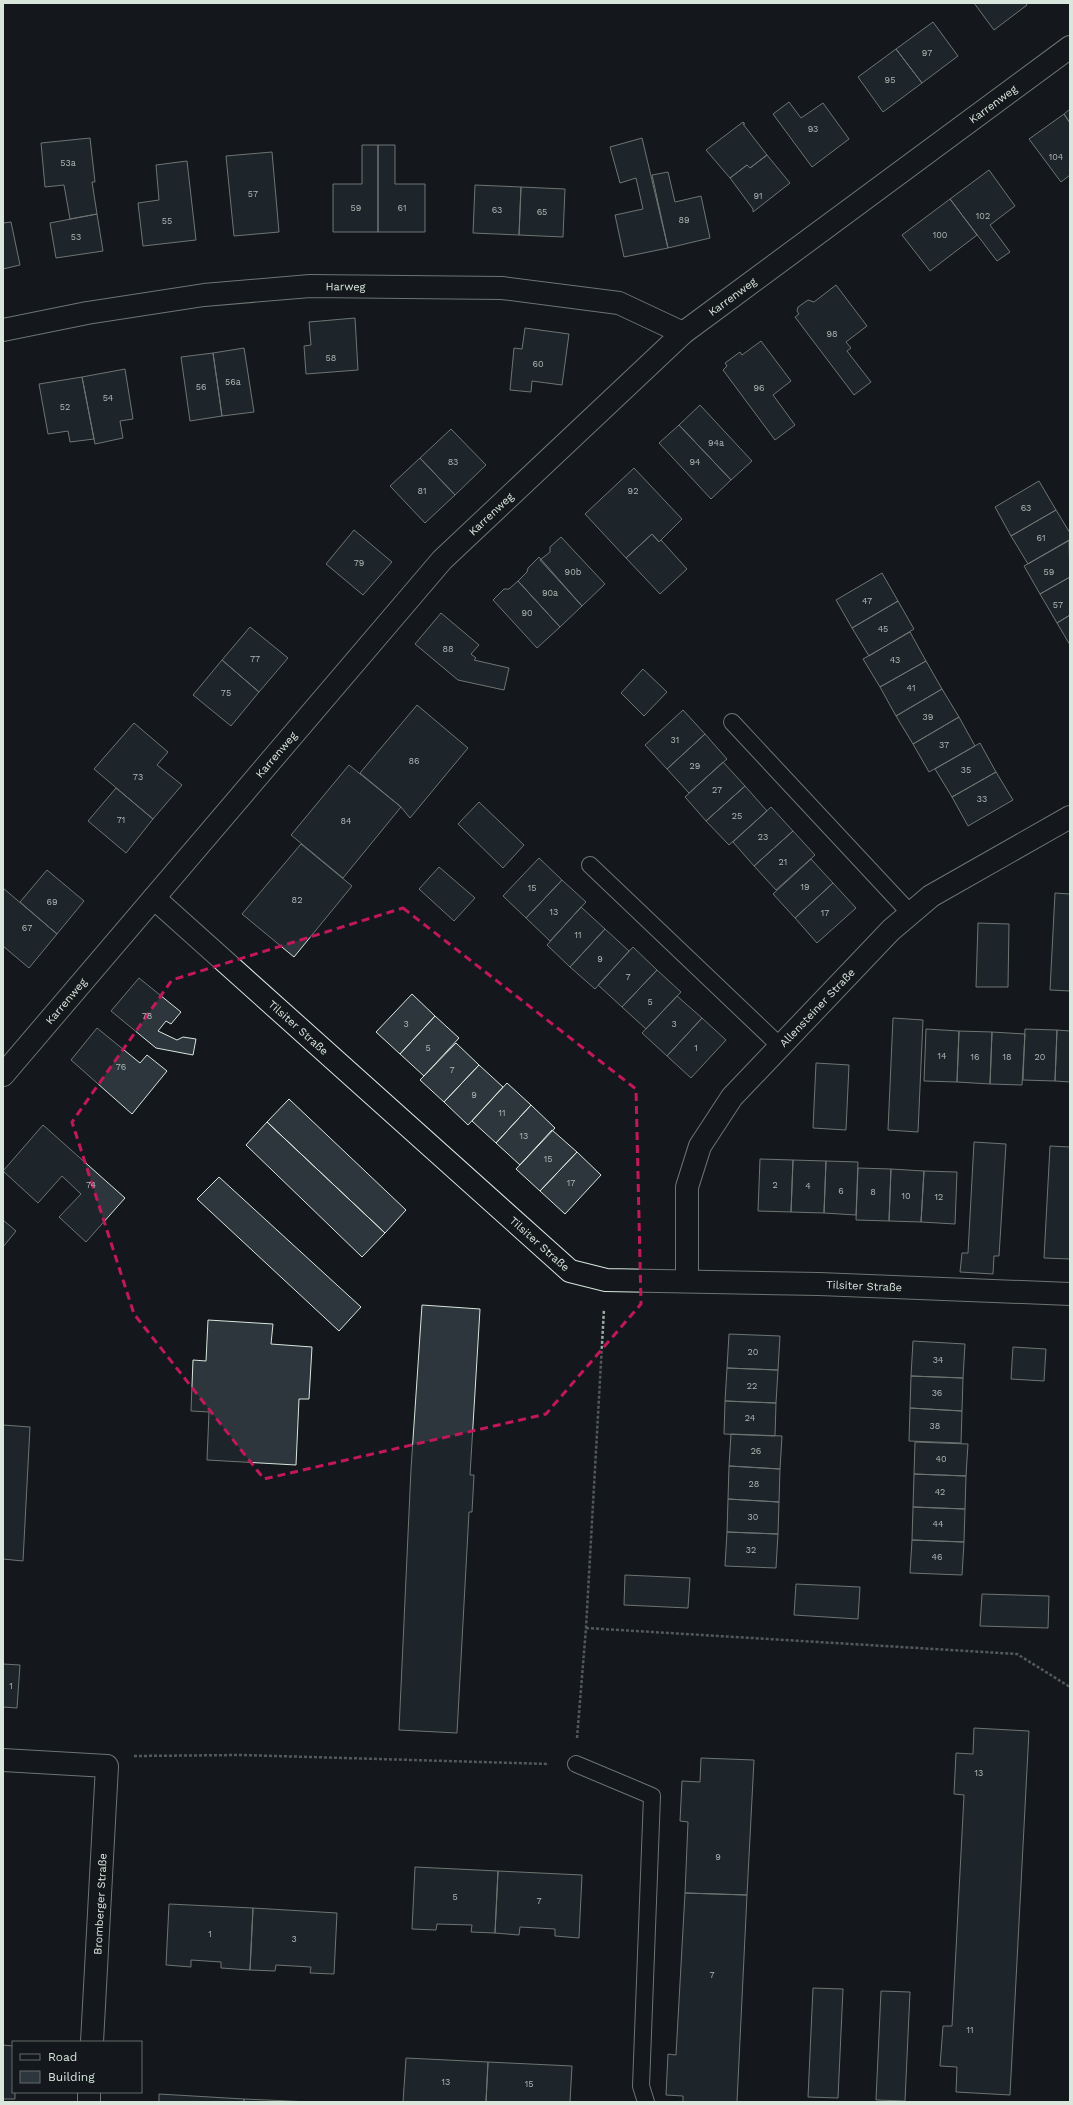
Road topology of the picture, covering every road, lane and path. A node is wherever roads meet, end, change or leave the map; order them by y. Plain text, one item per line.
1 (1070, 47) edge
2 (3, 330) edge
3 (683, 333) junction
4 (732, 722) dead end
5 (1070, 817) edge
6 (590, 864) dead end
7 (154, 898) junction
8 (911, 914) junction
9 (780, 1046) junction
10 (3, 1075) edge
11 (606, 1280) junction
12 (687, 1281) junction
13 (1070, 1294) edge
14 (586, 1628) junction
15 (1070, 1687) edge
16 (3, 1760) edge
17 (576, 1764) junction
18 (107, 1766) junction
19 (92, 2041) edge
20 (646, 2102) edge

1 - 3 street, Karrenweg
2 - 3 street, Harweg
3 - 7 street, Karrenweg
4 - 8 lane
5 - 8 street, Allensteiner Straße
6 - 9 lane
7 - 10 street, Karrenweg
7 - 11 street, Tilsiter Straße
8 - 9 street, Allensteiner Straße
9 - 12 street, Allensteiner Straße
11 - 12 street, Tilsiter Straße
11 - 14 path
12 - 13 street, Tilsiter Straße
14 - 15 path
14 - 17 path
16 - 18 street
17 - 18 path
17 - 20 lane
18 - 19 street, Bromberger Straße

